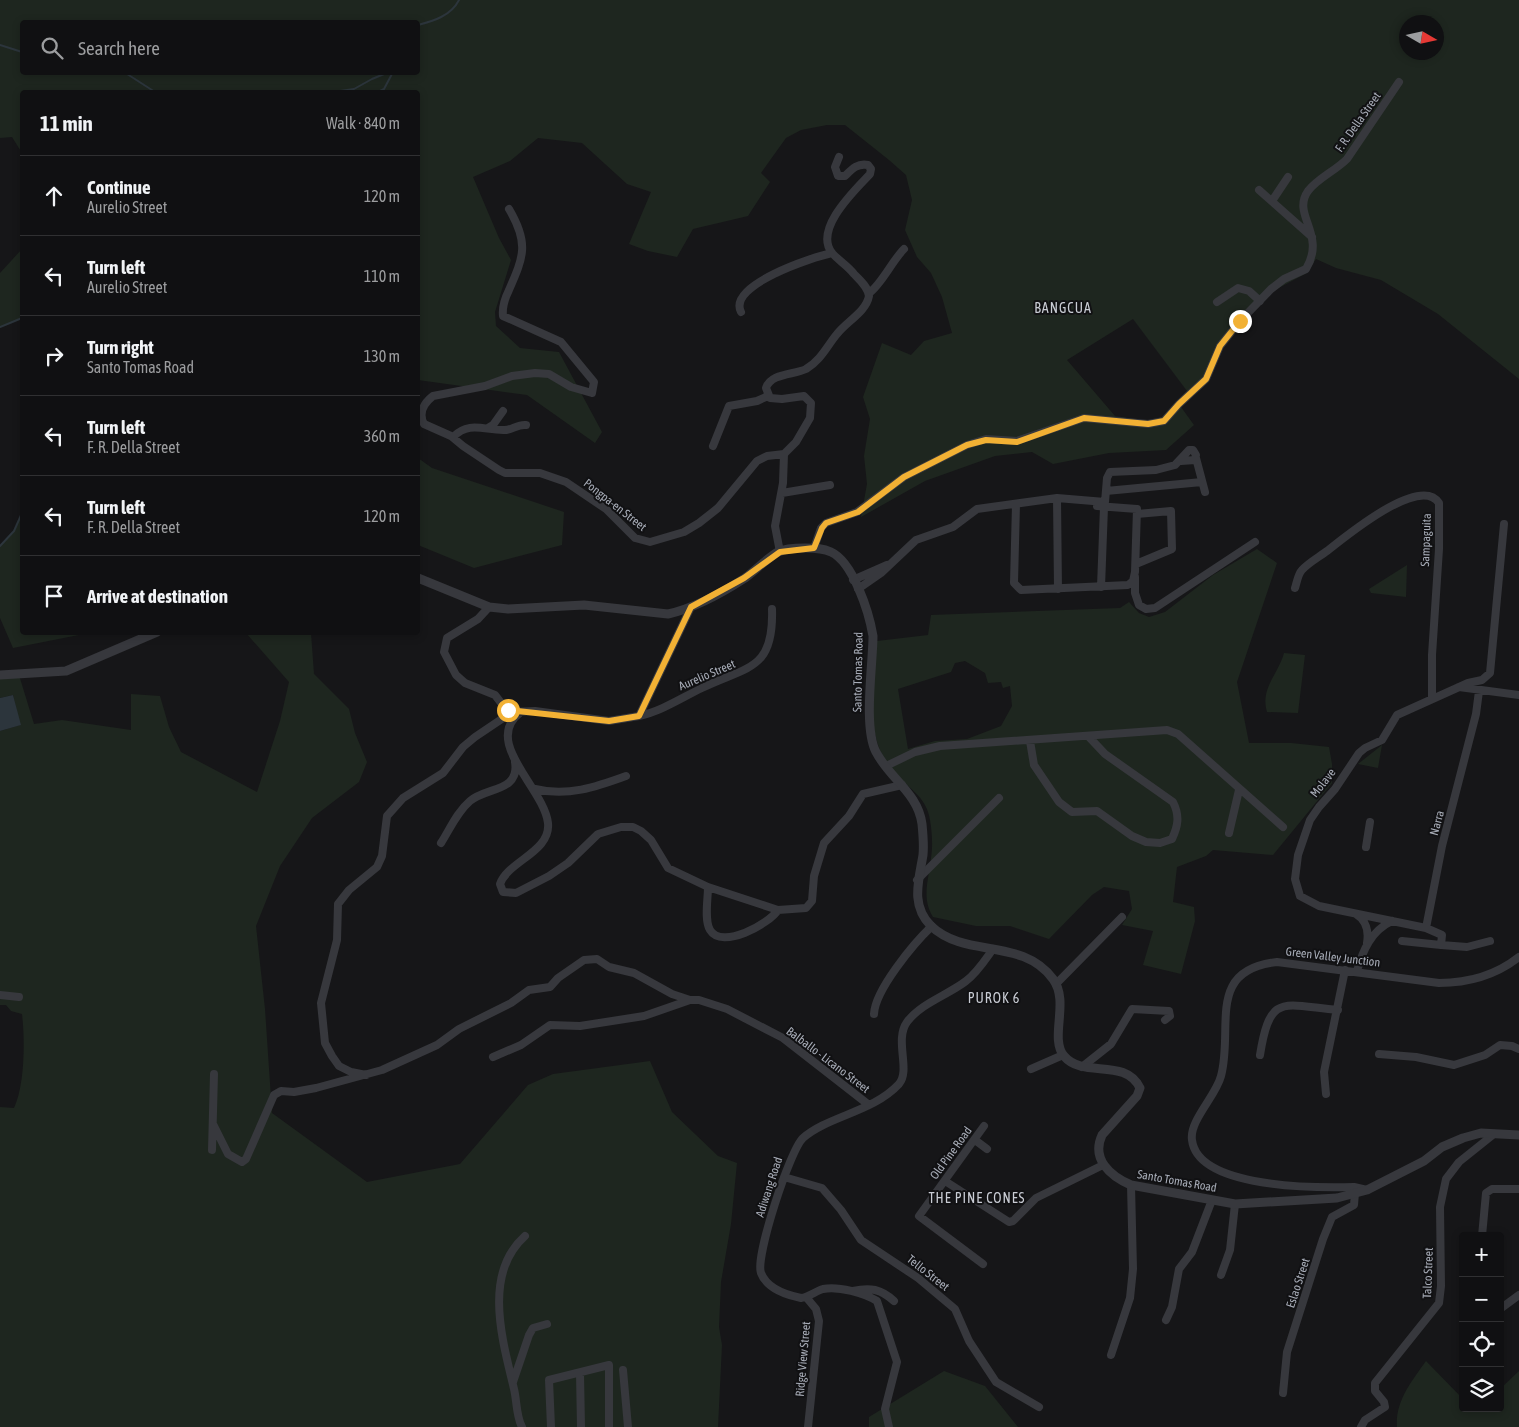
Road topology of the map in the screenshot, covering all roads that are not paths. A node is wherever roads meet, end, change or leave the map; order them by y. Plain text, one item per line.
1 (1399, 82) dead end
2 (839, 158) dead end
3 (1288, 177) dead end
4 (1259, 190) dead end
5 (1272, 202) junction
6 (509, 209) dead end
7 (1313, 238) junction
8 (904, 248) dead end
9 (832, 254) junction
10 (869, 293) junction
11 (1260, 301) junction
12 (1217, 302) dead end
13 (741, 312) dead end
14 (768, 396) junction
15 (503, 411) dead end
16 (526, 425) dead end
17 (488, 428) junction
18 (453, 437) junction
19 (713, 446) dead end
20 (784, 454) junction
21 (1202, 482) junction
22 (830, 484) dead end
23 (1106, 491) junction
24 (1205, 492) dead end
25 (782, 493) junction
26 (1057, 499) junction
27 (1016, 504) junction
28 (1104, 507) junction
29 (1137, 514) junction
30 (1504, 524) dead end
31 (1255, 542) dead end
32 (814, 548) junction
33 (780, 552) junction
34 (892, 563) junction
35 (1136, 564) junction
36 (1135, 577) junction
37 (420, 579) edge
38 (853, 580) junction
39 (1100, 587) junction
40 (1295, 588) dead end
41 (858, 589) junction
42 (1058, 589) junction
43 (489, 607) junction
44 (691, 607) junction
45 (772, 609) dead end
46 (150, 635) edge
47 (0, 675) edge
48 (1465, 686) junction
49 (1479, 691) junction
50 (1519, 695) edge
51 (1432, 698) junction
52 (517, 712) junction
53 (639, 716) junction
54 (1089, 737) junction
55 (1030, 741) junction
56 (515, 760) junction
57 (886, 766) junction
58 (626, 776) dead end
59 (902, 785) junction
60 (534, 789) junction
61 (1240, 790) junction
62 (999, 798) dead end
63 (1370, 822) dead end
64 (1283, 827) dead end
65 (1229, 833) dead end
66 (441, 843) dead end
67 (1366, 847) dead end
68 (917, 880) junction
69 (708, 887) junction
70 (778, 910) junction
71 (1352, 912) junction
72 (1122, 917) dead end
73 (1392, 921) junction
74 (932, 926) junction
75 (1426, 928) junction
76 (1402, 941) dead end
77 (1490, 941) dead end
78 (1367, 945) junction
79 (1440, 945) junction
80 (993, 949) junction
81 (1519, 957) edge
82 (1345, 970) junction
83 (1357, 971) junction
84 (1056, 984) junction
85 (0, 995) edge
86 (19, 997) dead end
87 (690, 1000) junction
88 (1338, 1010) junction
89 (874, 1014) dead end
90 (1165, 1020) dead end
91 (1519, 1050) edge
92 (1379, 1054) dead end
93 (1063, 1055) junction
94 (1260, 1055) dead end
95 (493, 1057) dead end
96 (1082, 1067) junction
97 (1031, 1069) dead end
98 (214, 1074) dead end
99 (366, 1075) junction
100 (1326, 1094) dead end
101 (869, 1105) junction
102 (213, 1124) junction
103 (984, 1126) dead end
104 (1494, 1134) junction
105 (1519, 1135) edge
106 (975, 1140) junction
107 (987, 1149) dead end
108 (212, 1150) dead end
109 (1103, 1164) junction
110 (784, 1178) junction
111 (945, 1181) junction
112 (1131, 1186) junction
113 (1367, 1190) junction
114 (1519, 1190) edge
115 (1355, 1193) junction
116 (1212, 1200) junction
117 (1235, 1204) junction
118 (1483, 1232) edge
119 (525, 1236) dead end
120 (983, 1264) dead end
121 (1222, 1275) dead end
122 (851, 1292) junction
123 (1519, 1295) edge
124 (806, 1297) junction
125 (894, 1301) dead end
126 (1504, 1306) edge
127 (1166, 1320) dead end
128 (547, 1324) dead end
129 (1111, 1355) dead end
130 (623, 1370) dead end
131 (580, 1372) junction
132 (513, 1384) junction
133 (1283, 1393) dead end
134 (1039, 1407) dead end
135 (522, 1427) edge
136 (551, 1427) edge
137 (581, 1427) edge
138 (609, 1427) edge
139 (628, 1427) edge
140 (808, 1427) edge
141 (889, 1427) edge
142 (1361, 1427) edge

1 - 7 street, F. R. Della Street
2 - 9 street
3 - 5 street
4 - 5 street
5 - 7 street
6 - 18 street, Pongpa-en Street
7 - 11 street
8 - 10 street
9 - 10 street
9 - 13 street
10 - 14 street
11 - 12 street
11 - 32 street
14 - 19 street
14 - 20 street
15 - 17 street
16 - 17 street
17 - 18 street
18 - 20 street, Pongpa-en Street
20 - 25 street
21 - 23 street
21 - 23 street
21 - 24 street
22 - 25 street
23 - 26 street
25 - 33 street
26 - 27 street
26 - 28 street
26 - 42 street
27 - 34 street
27 - 42 street
28 - 29 street
28 - 39 street
29 - 35 street
29 - 35 street
30 - 48 street, Molave
31 - 36 street
32 - 33 street, Santo Tomas Road
32 - 38 street, Santo Tomas Road
33 - 44 street, Santo Tomas Road
34 - 38 street
34 - 41 street
35 - 36 street
36 - 39 street
37 - 43 street, Santo Tomas Road
38 - 41 street, Santo Tomas Road
39 - 42 street
40 - 51 street, Sampaguita
41 - 57 street, Santo Tomas Road
43 - 44 street, Santo Tomas Road
43 - 52 street
44 - 53 street, Aurelio Street
45 - 53 street, Aurelio Street
46 - 47 street
48 - 49 street
48 - 51 street, Molave
49 - 50 street
49 - 75 street, Narra
51 - 71 street, Molave
52 - 53 street, Aurelio Street
52 - 56 street
52 - 99 street
54 - 55 street
54 - 55 street
54 - 61 street
55 - 57 street
56 - 60 street
56 - 66 street
57 - 59 street, Santo Tomas Road
58 - 60 street
59 - 68 street, Santo Tomas Road
59 - 70 street
60 - 69 street
61 - 64 street
61 - 65 street
62 - 68 street
63 - 67 street
68 - 74 street, Santo Tomas Road
69 - 70 street
69 - 70 street
71 - 73 street, Molave
71 - 78 street
72 - 84 street
73 - 75 street
73 - 78 street
74 - 80 street, Santo Tomas Road
74 - 89 street
75 - 79 street
76 - 79 street
77 - 79 street
78 - 83 street
80 - 84 street, Santo Tomas Road
80 - 101 street, Adiwang Road
81 - 83 street, Green Valley Junction
82 - 83 street, Green Valley Junction
82 - 88 street
82 - 113 street, Green Valley Junction
84 - 93 street
85 - 86 street
87 - 95 street, Balballo - Licano Street
87 - 99 street
87 - 101 street, Balballo - Licano Street
88 - 94 street
88 - 100 street
90 - 96 street
91 - 92 street
93 - 96 street
93 - 97 street
96 - 109 street
98 - 102 street
99 - 102 street
101 - 110 street, Adiwang Road
102 - 108 street
103 - 106 street, Old Pine Road
104 - 105 street, Santo Tomas Road
104 - 113 street, Santo Tomas Road
104 - 142 street, Talco Street
106 - 107 street
106 - 111 street, Old Pine Road
109 - 111 street
109 - 112 street, Santo Tomas Road
110 - 124 street, Adiwang Road
110 - 134 street, Tello Street
111 - 120 street, Old Pine Road
112 - 116 street, Santo Tomas Road
112 - 129 street
113 - 115 street, Santo Tomas Road
114 - 118 street
115 - 117 street, Santo Tomas Road
115 - 133 street, Eslao Street
116 - 117 street, Santo Tomas Road
116 - 127 street
117 - 121 street
119 - 132 street
122 - 124 street
122 - 125 street
122 - 141 street
123 - 126 street
124 - 140 street, Ridge View Street
128 - 132 street
130 - 139 street
131 - 136 street
131 - 137 street
131 - 138 street
132 - 135 street

